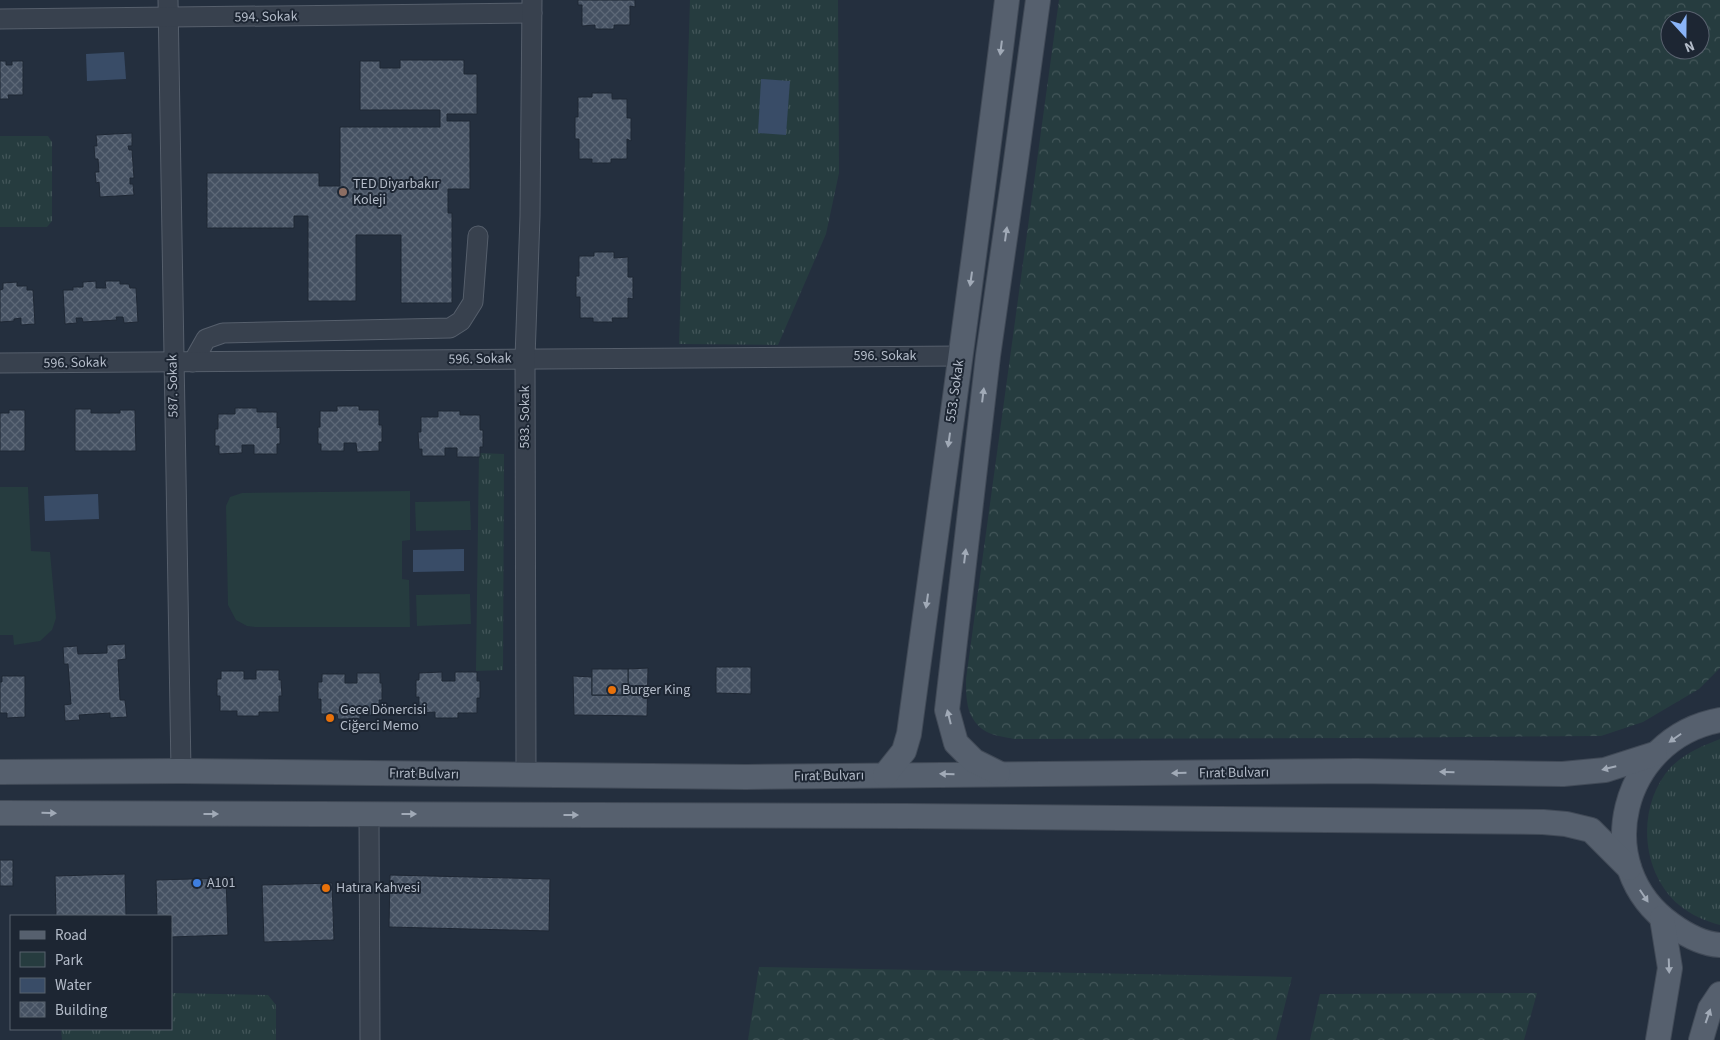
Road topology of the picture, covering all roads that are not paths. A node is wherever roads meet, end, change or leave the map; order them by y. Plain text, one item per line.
1 (1007, 0) edge
2 (1038, 0) edge
3 (532, 6) edge
4 (168, 9) edge
5 (0, 19) edge
6 (478, 236) dead end
7 (960, 356) junction
8 (525, 358) junction
9 (173, 362) junction
10 (193, 362) junction
11 (0, 363) edge
12 (1720, 720) edge
13 (1655, 754) junction
14 (181, 771) junction
15 (0, 772) edge
16 (526, 775) junction
17 (885, 775) junction
18 (1002, 775) junction
19 (0, 813) edge
20 (369, 814) junction
21 (1629, 868) junction
22 (1662, 918) junction
23 (1720, 946) edge
24 (1720, 994) edge
25 (370, 1040) edge
26 (1658, 1040) edge
27 (1701, 1040) edge

1 -> 7 main road, 553. Sokak
18 -> 2 main road
3 - 4 street, 594. Sokak
3 - 8 street, 583. Sokak
4 - 5 street, 594. Sokak
4 - 9 street, 587. Sokak
6 - 10 street
7 - 8 street, 596. Sokak
7 -> 17 main road, 553. Sokak
8 - 10 street, 596. Sokak
8 - 16 street, 583. Sokak
9 - 10 street, 596. Sokak
9 - 11 street, 596. Sokak
9 - 14 street, 587. Sokak
12 -> 13 main road
13 -> 18 main road, Fırat Bulvarı
13 - 21 main road
14 - 15 main road, Fırat Bulvarı
14 - 16 main road, Fırat Bulvarı
16 - 17 main road, Fırat Bulvarı
18 -> 17 main road, Fırat Bulvarı
19 -> 20 main road
20 -> 21 main road
20 - 25 street
21 -> 22 main road
22 - 23 main road
22 -> 26 main road
27 -> 24 main road

